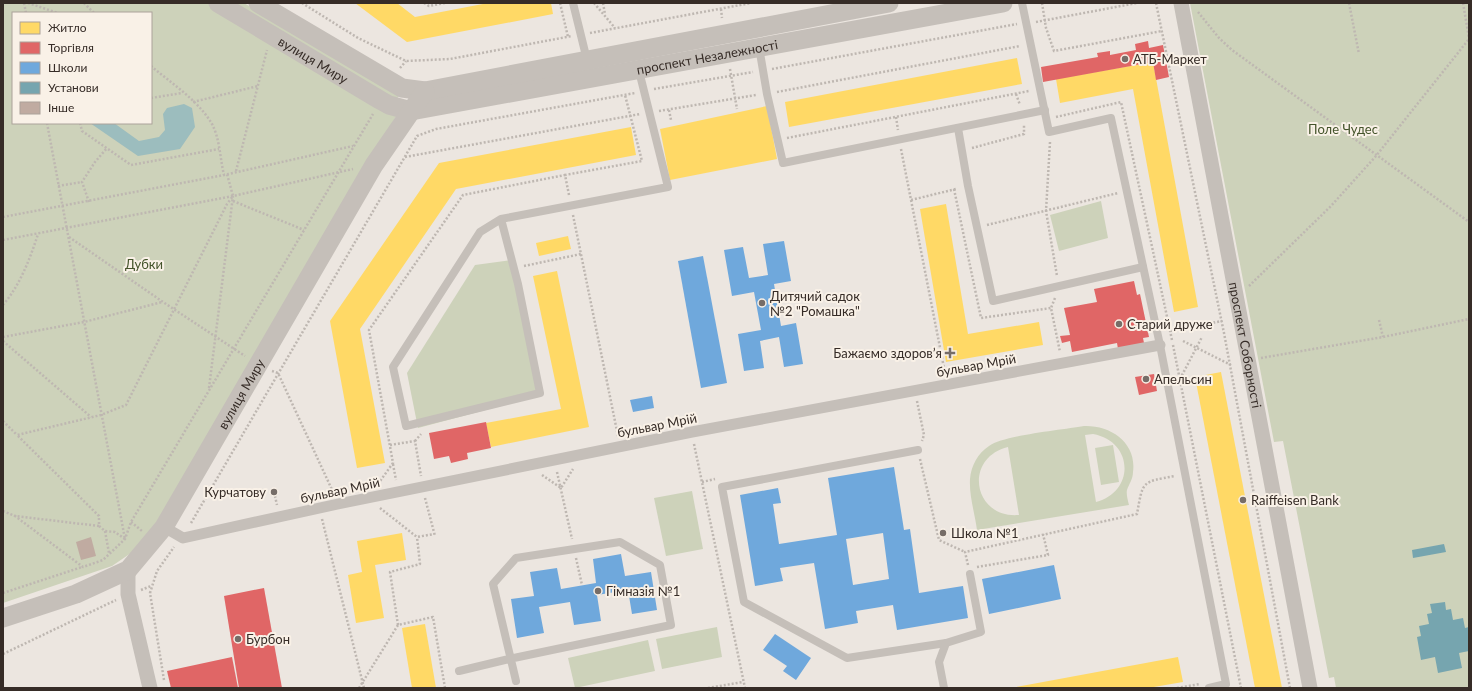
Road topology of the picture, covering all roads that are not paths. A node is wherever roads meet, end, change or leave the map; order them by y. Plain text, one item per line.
1 (218, 3) edge
2 (258, 3) edge
3 (573, 3) edge
4 (889, 3) edge
5 (1003, 3) edge
6 (1022, 3) edge
7 (1181, 3) edge
8 (759, 47) junction
9 (586, 60) junction
10 (639, 70) junction
11 (425, 91) junction
12 (1044, 110) junction
13 (411, 111) junction
14 (958, 128) junction
15 (501, 219) junction
16 (1143, 267) junction
17 (1160, 345) junction
18 (918, 450) road end
19 (164, 527) junction
20 (128, 570) junction
21 (970, 571) road end
22 (3, 618) edge
23 (946, 643) junction
24 (509, 659) junction
25 (459, 671) dead end
26 (516, 681) dead end
27 (150, 688) edge
28 (944, 688) edge
29 (1209, 688) edge
30 (1310, 688) edge

1 - 13 street, вулиця Миру
2 - 11 street, вулиця Миру
3 - 9 lane
4 - 9 street, проспект Незалежності
5 - 8 street, проспект Незалежності
6 - 12 lane
7 - 30 street, проспект Соборності
8 - 10 street, проспект Незалежності
8 - 14 lane
9 - 11 street, проспект Незалежності
10 - 13 street, проспект Незалежності
10 - 15 lane
11 - 13 street, вулиця Миру
12 - 14 lane
12 - 16 lane
13 - 19 street, вулиця Миру
14 - 16 lane
15 - 15 lane
16 - 17 lane
17 - 19 street, бульвар Мрій
17 - 29 lane
18 - 23 lane
19 - 20 street, вулиця Миру
20 - 22 street
20 - 27 street
21 - 23 lane
23 - 28 lane
24 - 24 lane
24 - 25 lane
24 - 26 lane

